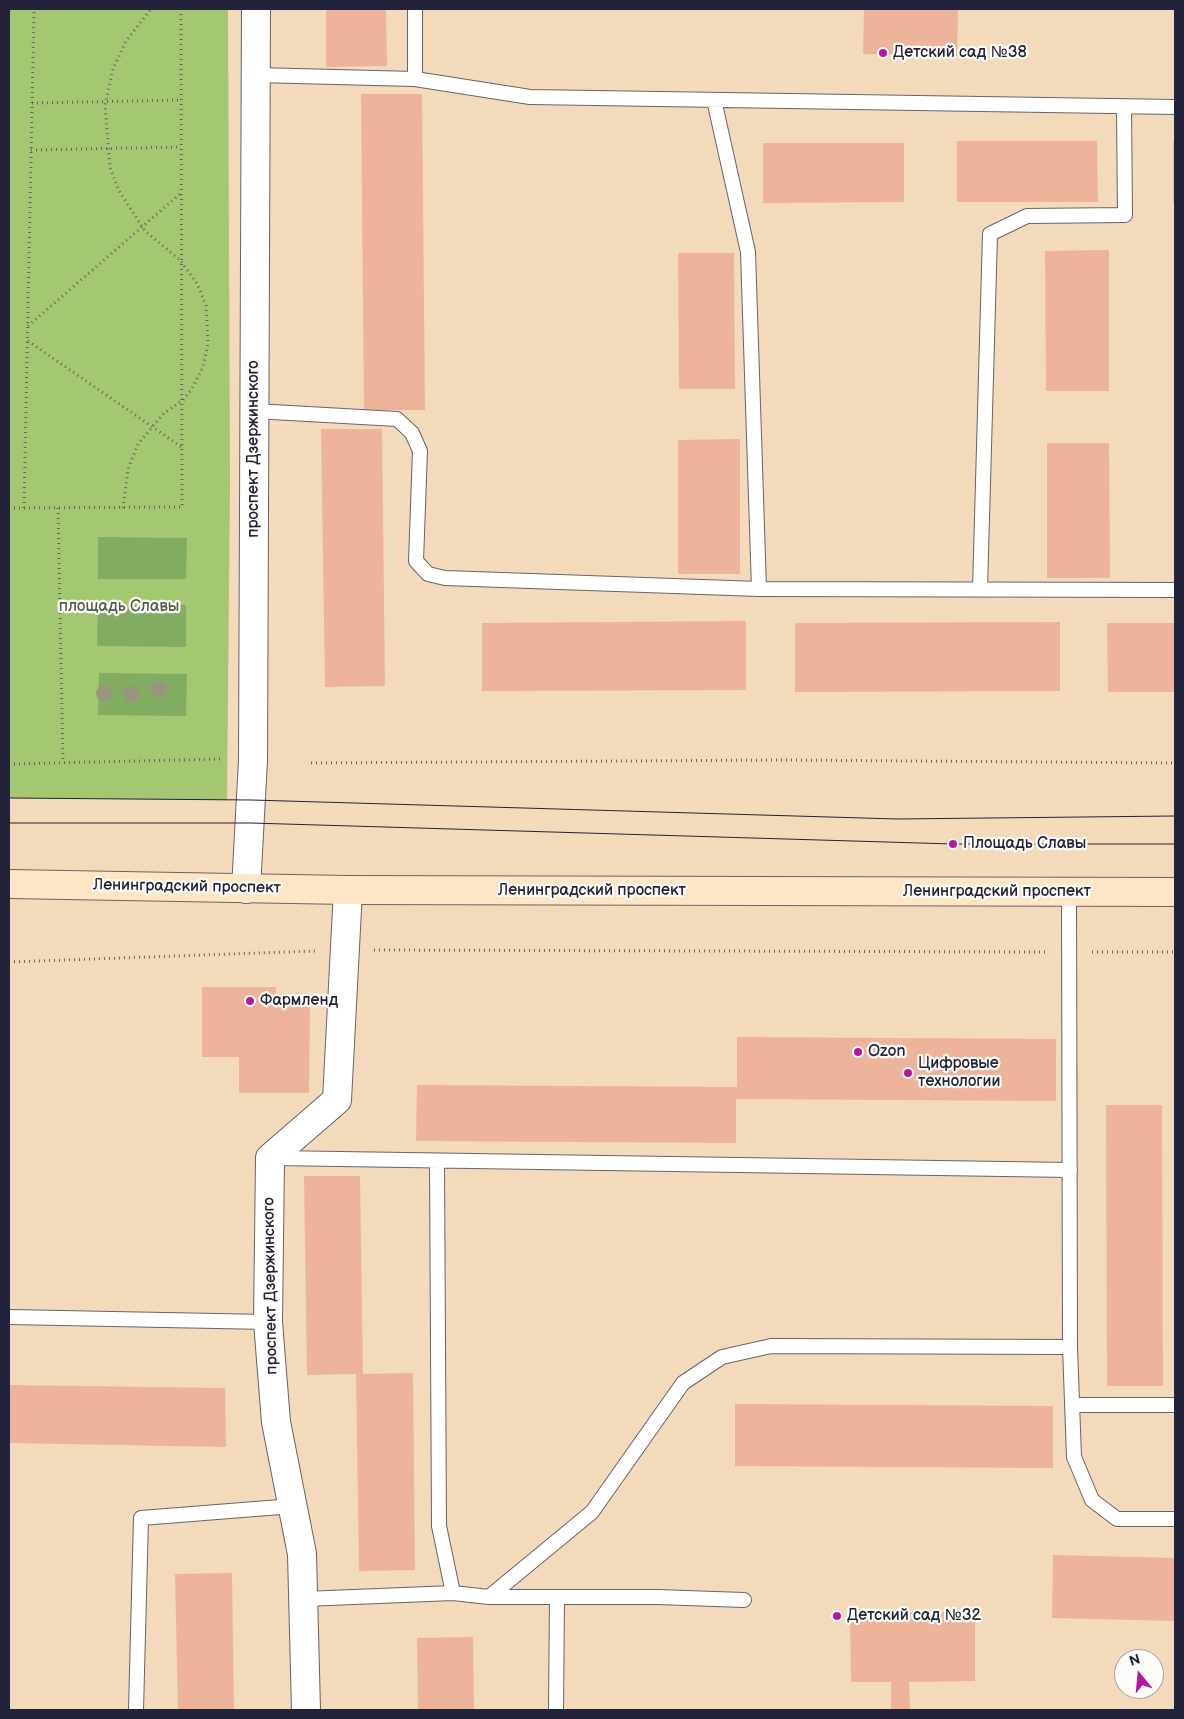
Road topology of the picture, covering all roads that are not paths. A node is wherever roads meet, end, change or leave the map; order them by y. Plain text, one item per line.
1 (256, 9) edge
2 (415, 9) edge
3 (256, 75) junction
4 (415, 79) junction
5 (714, 100) junction
6 (1124, 106) junction
7 (1175, 107) edge
8 (254, 411) junction
9 (759, 589) junction
10 (980, 589) junction
11 (1175, 590) edge
12 (9, 884) edge
13 (246, 889) junction
14 (348, 890) junction
15 (1069, 892) junction
16 (1175, 892) edge
17 (270, 1158) junction
18 (437, 1161) junction
19 (1070, 1170) junction
20 (9, 1317) edge
21 (268, 1322) junction
22 (1070, 1347) junction
23 (1072, 1405) junction
24 (1175, 1405) edge
25 (292, 1506) junction
26 (1175, 1519) edge
27 (452, 1592) junction
28 (489, 1597) junction
29 (558, 1597) junction
30 (304, 1599) junction
31 (744, 1600) dead end
32 (136, 1710) edge
33 (306, 1710) edge
34 (556, 1710) edge

1 - 3 street, проспект Дзержинского
2 - 4 lane
3 - 4 lane
3 - 8 street, проспект Дзержинского
4 - 5 lane
5 - 6 lane
5 - 9 lane
6 - 7 lane
6 - 10 lane
8 - 9 lane
8 - 13 street, проспект Дзержинского
9 - 10 lane
10 - 11 lane
12 - 13 main road, Ленинградский проспект
13 - 14 main road, Ленинградский проспект
14 - 15 main road, Ленинградский проспект
14 - 17 street
15 - 16 main road, Ленинградский проспект
15 - 19 lane
17 - 18 lane
17 - 21 street, проспект Дзержинского
18 - 19 lane
18 - 27 lane
19 - 22 lane
20 - 21 lane
21 - 25 street, проспект Дзержинского
22 - 23 lane
22 - 28 lane
23 - 24 lane
23 - 26 lane
25 - 30 street, проспект Дзержинского
25 - 32 lane
27 - 28 lane
27 - 30 lane
28 - 29 lane
29 - 31 lane
29 - 34 lane
30 - 33 street, проспект Дзержинского

